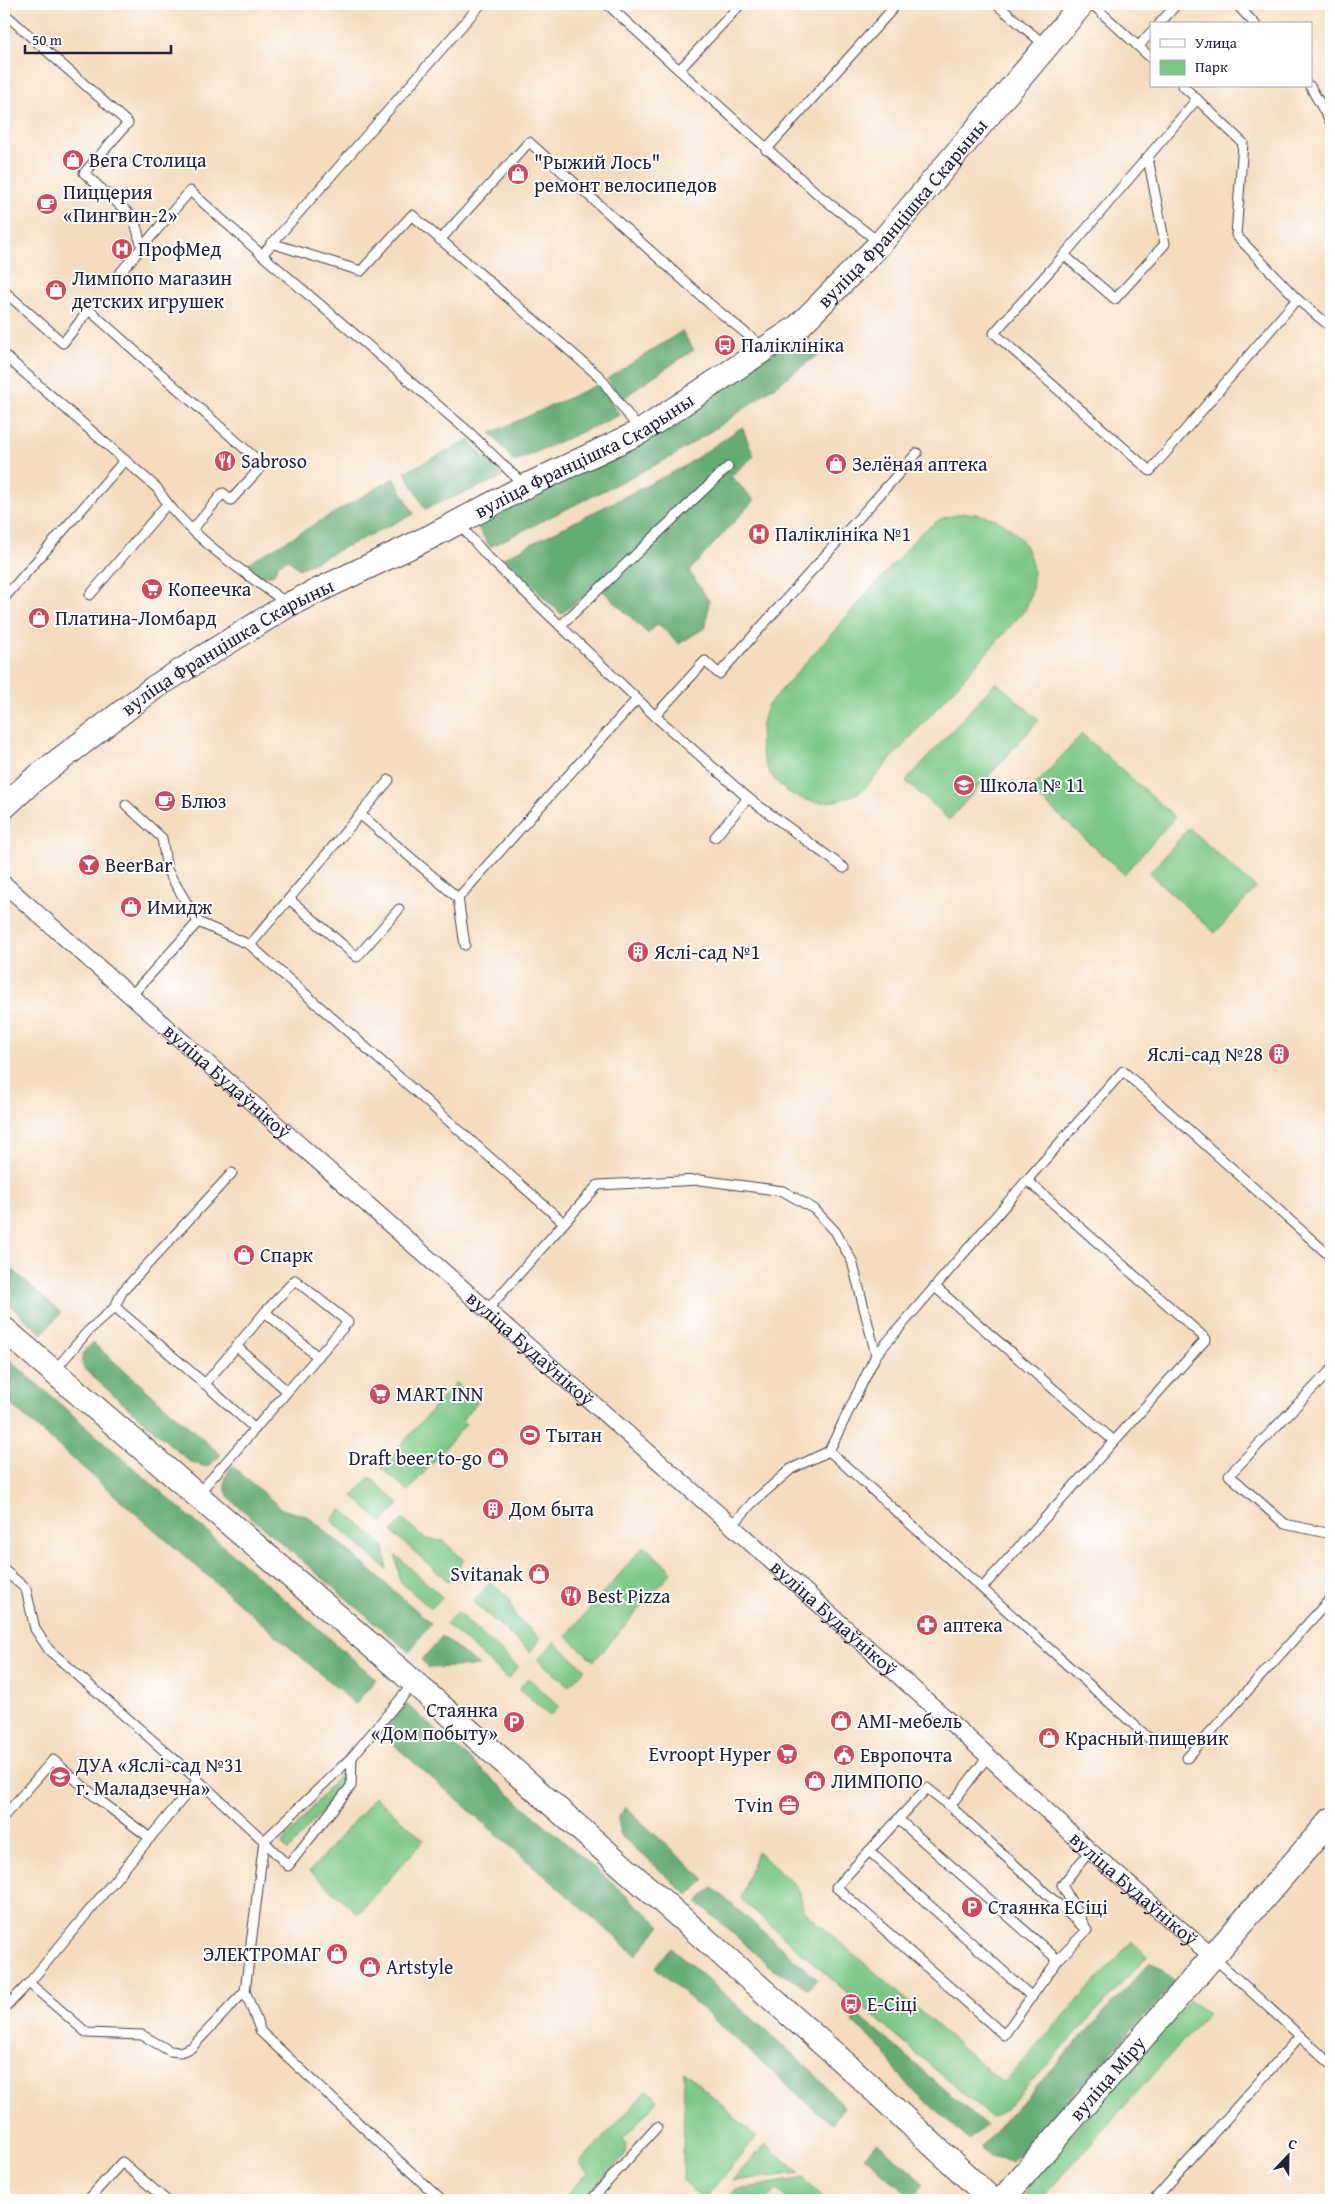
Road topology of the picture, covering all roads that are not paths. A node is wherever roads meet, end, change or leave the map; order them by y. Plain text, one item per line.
1 (481, 4) edge
2 (607, 4) edge
3 (738, 4) edge
4 (896, 4) edge
5 (996, 4) edge
6 (1082, 4) edge
7 (1092, 4) edge
8 (1177, 4) edge
9 (1236, 4) edge
10 (4, 13) edge
11 (1161, 22) edge
12 (1253, 22) edge
13 (1150, 33) edge
14 (1046, 46) junction
15 (1139, 46) junction
16 (1150, 57) edge
17 (679, 70) junction
18 (1185, 88) edge
19 (1311, 88) edge
20 (1197, 99) junction
21 (1331, 122) edge
22 (766, 150) junction
23 (1148, 158) junction
24 (440, 240) junction
25 (271, 244) junction
26 (880, 244) junction
27 (142, 248) junction
28 (262, 255) junction
29 (1064, 255) junction
30 (114, 280) dead end
31 (4, 291) edge
32 (1297, 299) junction
33 (1331, 327) edge
34 (766, 350) junction
35 (4, 355) edge
36 (640, 432) junction
37 (917, 454) dead end
38 (125, 460) junction
39 (728, 466) dead end
40 (526, 486) junction
41 (167, 504) junction
42 (458, 522) junction
43 (193, 530) junction
44 (90, 595) dead end
45 (4, 598) edge
46 (288, 604) junction
47 (560, 626) junction
48 (636, 699) junction
49 (655, 716) junction
50 (389, 780) dead end
51 (748, 798) junction
52 (126, 805) dead end
53 (4, 807) edge
54 (361, 815) junction
55 (715, 837) dead end
56 (844, 868) dead end
57 (4, 884) edge
58 (458, 898) junction
59 (289, 899) junction
60 (399, 909) dead end
61 (198, 922) junction
62 (250, 945) junction
63 (465, 945) dead end
64 (130, 997) junction
65 (232, 1173) dead end
66 (1027, 1180) junction
67 (564, 1223) junction
68 (1331, 1257) edge
69 (935, 1287) junction
70 (114, 1307) junction
71 (487, 1310) junction
72 (265, 1312) junction
73 (4, 1329) edge
74 (236, 1346) junction
75 (876, 1355) junction
76 (318, 1357) junction
77 (1331, 1370) edge
78 (53, 1373) junction
79 (205, 1384) junction
80 (287, 1391) junction
81 (255, 1429) junction
82 (1114, 1441) junction
83 (829, 1451) junction
84 (196, 1496) junction
85 (732, 1526) junction
86 (1331, 1534) edge
87 (4, 1570) edge
88 (982, 1588) junction
89 (1331, 1598) edge
90 (413, 1683) junction
91 (1152, 1740) dead end
92 (988, 1756) junction
93 (352, 1757) junction
94 (1187, 1758) dead end
95 (198, 1780) junction
96 (950, 1806) junction
97 (4, 1816) edge
98 (898, 1819) junction
99 (1331, 1820) edge
100 (150, 1838) junction
101 (264, 1841) junction
102 (869, 1851) junction
103 (1090, 1851) junction
104 (1087, 1930) junction
105 (1213, 1957) junction
106 (1058, 1960) junction
107 (30, 1983) junction
108 (244, 1991) junction
109 (1032, 1997) junction
110 (4, 2009) edge
111 (1300, 2036) junction
112 (1331, 2064) edge
113 (657, 2127) dead end
114 (88, 2200) edge
115 (166, 2200) edge
116 (441, 2200) edge
117 (591, 2200) edge
118 (992, 2200) edge
119 (1002, 2200) edge
120 (1154, 2200) edge

1 - 25 lane
2 - 17 lane
3 - 17 lane
4 - 22 lane
5 - 14 lane
6 - 14 main road, вуліца Францішка Скарыны
7 - 15 lane
8 - 11 lane
9 - 12 lane
10 - 27 lane
13 - 15 lane
14 - 26 main road, вуліца Францішка Скарыны
15 - 16 lane
17 - 22 lane
18 - 20 lane
19 - 21 lane
20 - 23 lane
20 - 32 lane
22 - 26 lane
23 - 29 lane
23 - 29 lane
24 - 25 lane
24 - 34 lane
24 - 36 lane
25 - 28 lane
26 - 34 main road, вуліца Францішка Скарыны
27 - 28 lane
27 - 30 lane
28 - 40 lane
29 - 32 lane
31 - 43 lane
32 - 33 lane
34 - 36 main road, вуліца Францішка Скарыны
35 - 38 lane
36 - 40 main road, вуліца Францішка Скарыны
37 - 49 lane
38 - 41 lane
38 - 45 lane
39 - 47 lane
40 - 42 main road, вуліца Францішка Скарыны
41 - 43 lane
41 - 44 lane
42 - 46 main road, вуліца Францішка Скарыны
42 - 47 lane
43 - 46 lane
46 - 53 main road, вуліца Францішка Скарыны
47 - 48 lane
48 - 49 lane
48 - 58 lane
49 - 51 lane
50 - 54 lane
51 - 55 lane
51 - 56 lane
52 - 61 lane
54 - 58 lane
54 - 59 lane
57 - 64 street, вуліца Будаўнікоў
58 - 63 lane
59 - 60 lane
59 - 62 lane
61 - 62 lane
61 - 64 lane
62 - 67 lane
64 - 71 street, вуліца Будаўнікоў
65 - 70 lane
66 - 68 lane
66 - 69 lane
66 - 82 lane
67 - 71 lane
67 - 75 lane
69 - 75 lane
69 - 82 lane
70 - 78 lane
70 - 79 lane
71 - 85 street, вуліца Будаўнікоў
72 - 74 lane
72 - 76 lane
72 - 76 lane
73 - 78 main road
74 - 79 lane
74 - 80 lane
75 - 83 lane
76 - 80 lane
77 - 86 lane
78 - 84 main road
79 - 81 lane
80 - 81 lane
81 - 84 lane
82 - 88 lane
83 - 85 lane
83 - 88 lane
84 - 90 main road
85 - 92 street, вуліца Будаўнікоў
87 - 95 lane
88 - 91 lane
89 - 94 lane
90 - 93 lane
90 - 118 main road
92 - 96 lane
92 - 103 street, вуліца Будаўнікоў
93 - 101 lane
93 - 101 lane
95 - 100 lane
95 - 101 lane
96 - 98 lane
96 - 104 lane
97 - 100 lane
98 - 102 lane
98 - 106 lane
99 - 105 main road, вуліца Міру
100 - 107 lane
101 - 108 lane
102 - 109 lane
102 - 109 lane
103 - 104 lane
103 - 105 street, вуліца Будаўнікоў
104 - 106 lane
105 - 111 lane
105 - 119 main road, вуліца Міру
106 - 109 lane
107 - 108 lane
107 - 110 lane
108 - 116 lane
111 - 112 lane
111 - 120 lane
113 - 117 lane
114 - 115 lane

